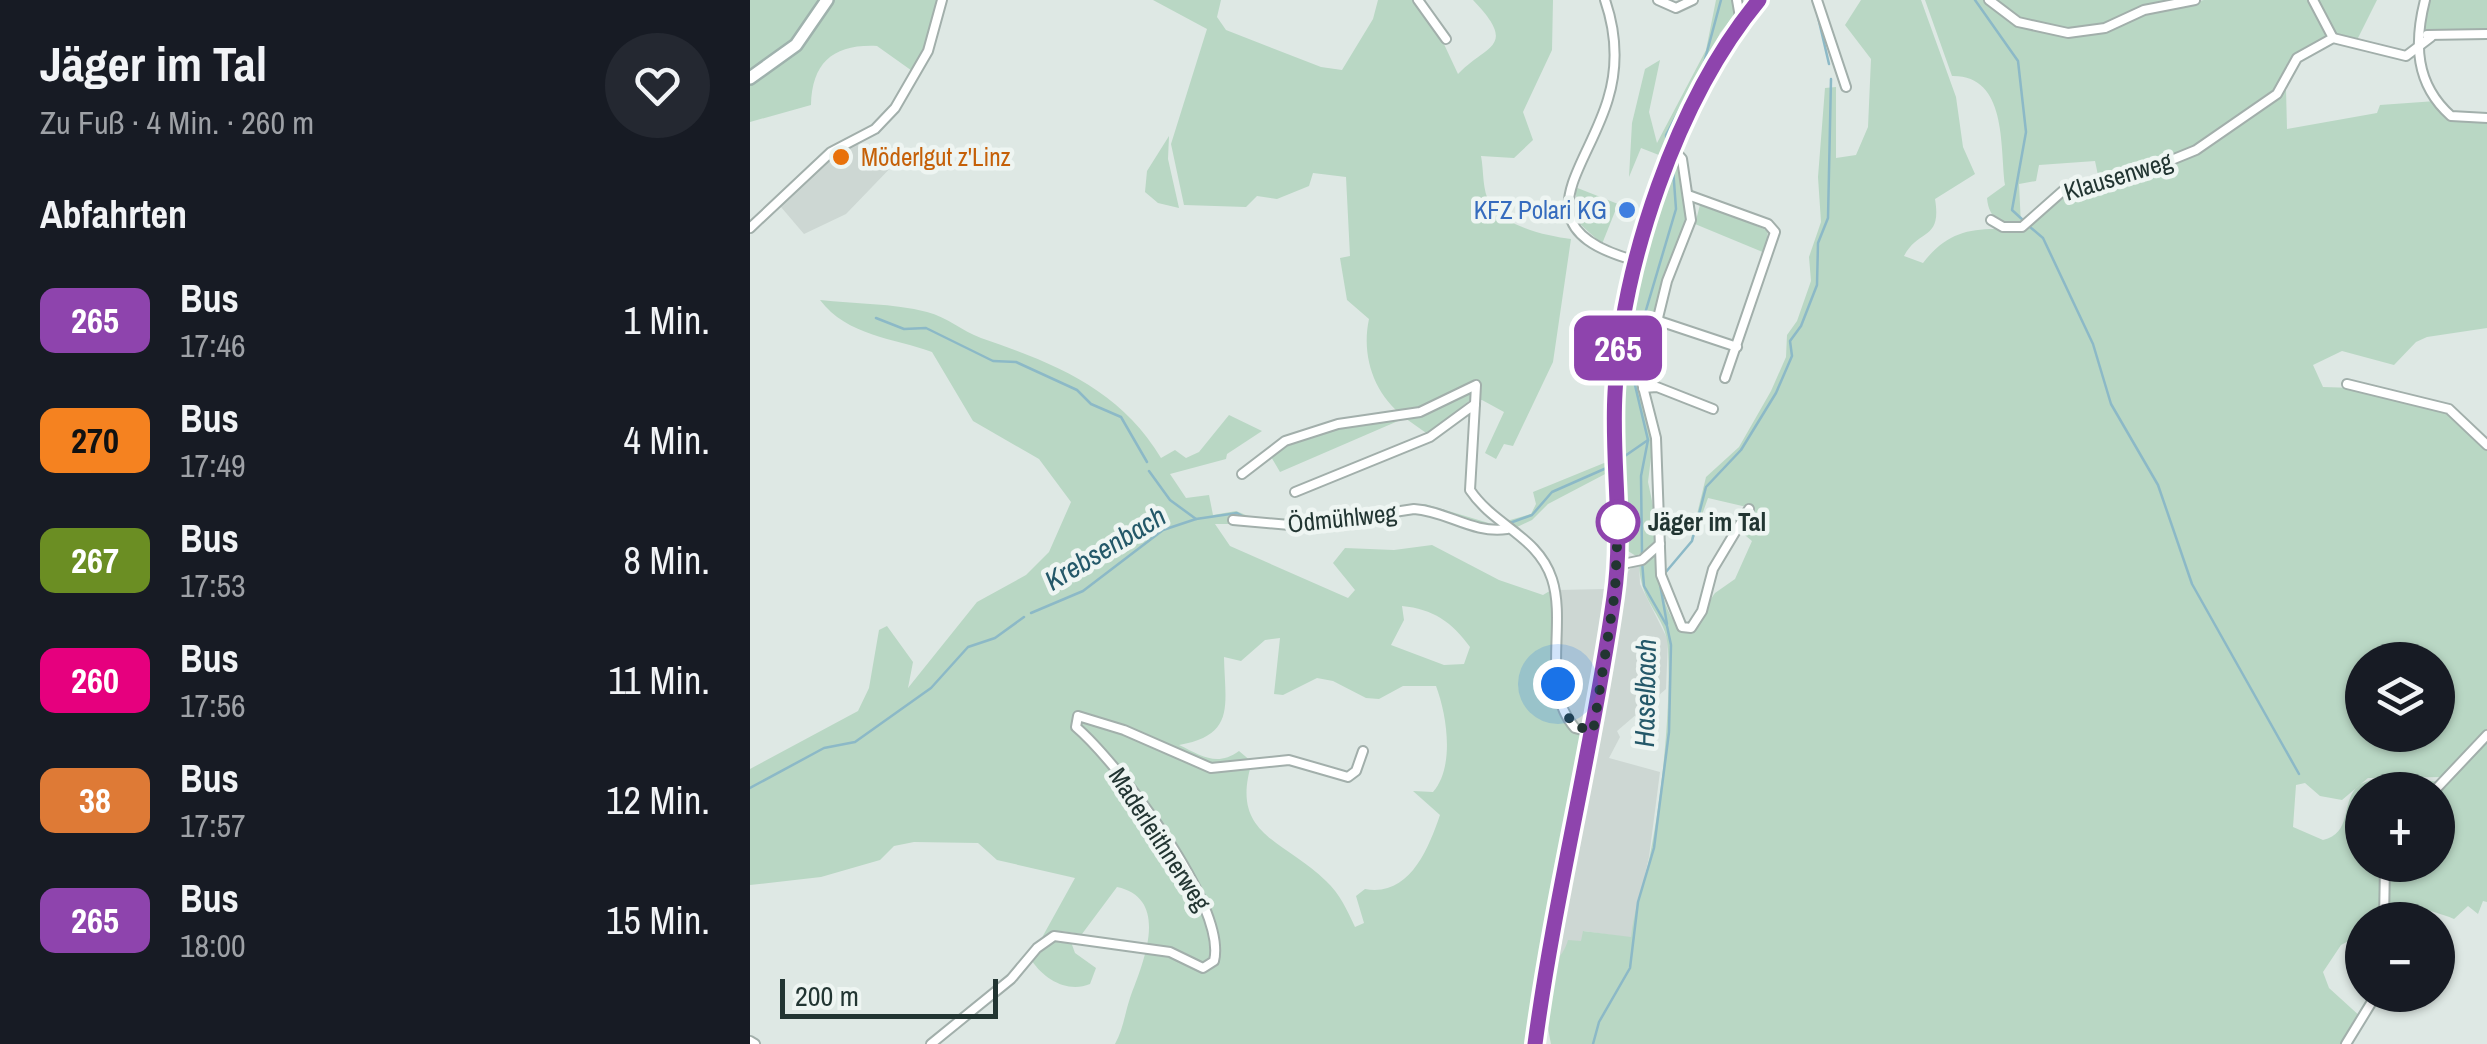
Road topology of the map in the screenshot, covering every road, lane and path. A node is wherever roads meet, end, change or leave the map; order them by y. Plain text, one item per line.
1 (827, 0) edge
2 (942, 0) edge
3 (1418, 0) edge
4 (1604, 0) edge
5 (1658, 0) edge
6 (1693, 0) edge
7 (1737, 0) edge
8 (1989, 0) edge
9 (2196, 0) edge
10 (2313, 0) edge
11 (2424, 0) edge
12 (1754, 2) edge
13 (1819, 5) edge
14 (1741, 23) junction
15 (2418, 32) junction
16 (2487, 34) edge
17 (2431, 37) junction
18 (2333, 38) junction
19 (1446, 39) dead end
20 (2416, 52) junction
21 (750, 78) edge
22 (1846, 87) dead end
23 (2487, 118) edge
24 (1674, 154) junction
25 (1688, 195) junction
26 (1991, 220) dead end
27 (750, 228) edge
28 (1637, 261) junction
29 (1656, 320) junction
30 (1738, 347) junction
31 (1726, 378) dead end
32 (2347, 384) dead end
33 (1642, 388) junction
34 (1476, 404) junction
35 (1714, 409) dead end
36 (2487, 445) edge
37 (1242, 474) dead end
38 (1294, 492) dead end
39 (1749, 508) dead end
40 (1232, 520) dead end
41 (1504, 526) junction
42 (1660, 544) junction
43 (1617, 565) junction
44 (1593, 732) junction
45 (2487, 736) edge
46 (1363, 751) dead end
47 (2452, 772) edge
48 (2366, 1012) edge
49 (932, 1044) edge
50 (1535, 1044) edge
51 (2346, 1044) edge

1 - 21 street
2 - 27 street
3 - 19 street
4 - 28 street
5 - 6 street
7 - 14 street
8 - 9 street
10 - 18 street
11 - 15 street
12 - 14 main road
13 - 22 street
14 - 24 main road
15 - 17 street
15 - 20 street
16 - 17 street
17 - 20 street
18 - 20 street
18 - 26 street, Klausenweg
20 - 23 street
24 - 25 street
24 - 28 main road
25 - 29 street
25 - 30 street
28 - 43 main road
29 - 30 street
29 - 33 street
30 - 31 street
32 - 36 street
33 - 35 street
33 - 42 street
34 - 37 street
34 - 38 street, Ödmühlweg
34 - 41 street
39 - 42 street
40 - 41 street, Ödmühlweg
41 - 44 street
42 - 43 street
43 - 44 main road
44 - 50 main road
45 - 47 street
46 - 49 street, Maderleithnerweg
48 - 51 street

